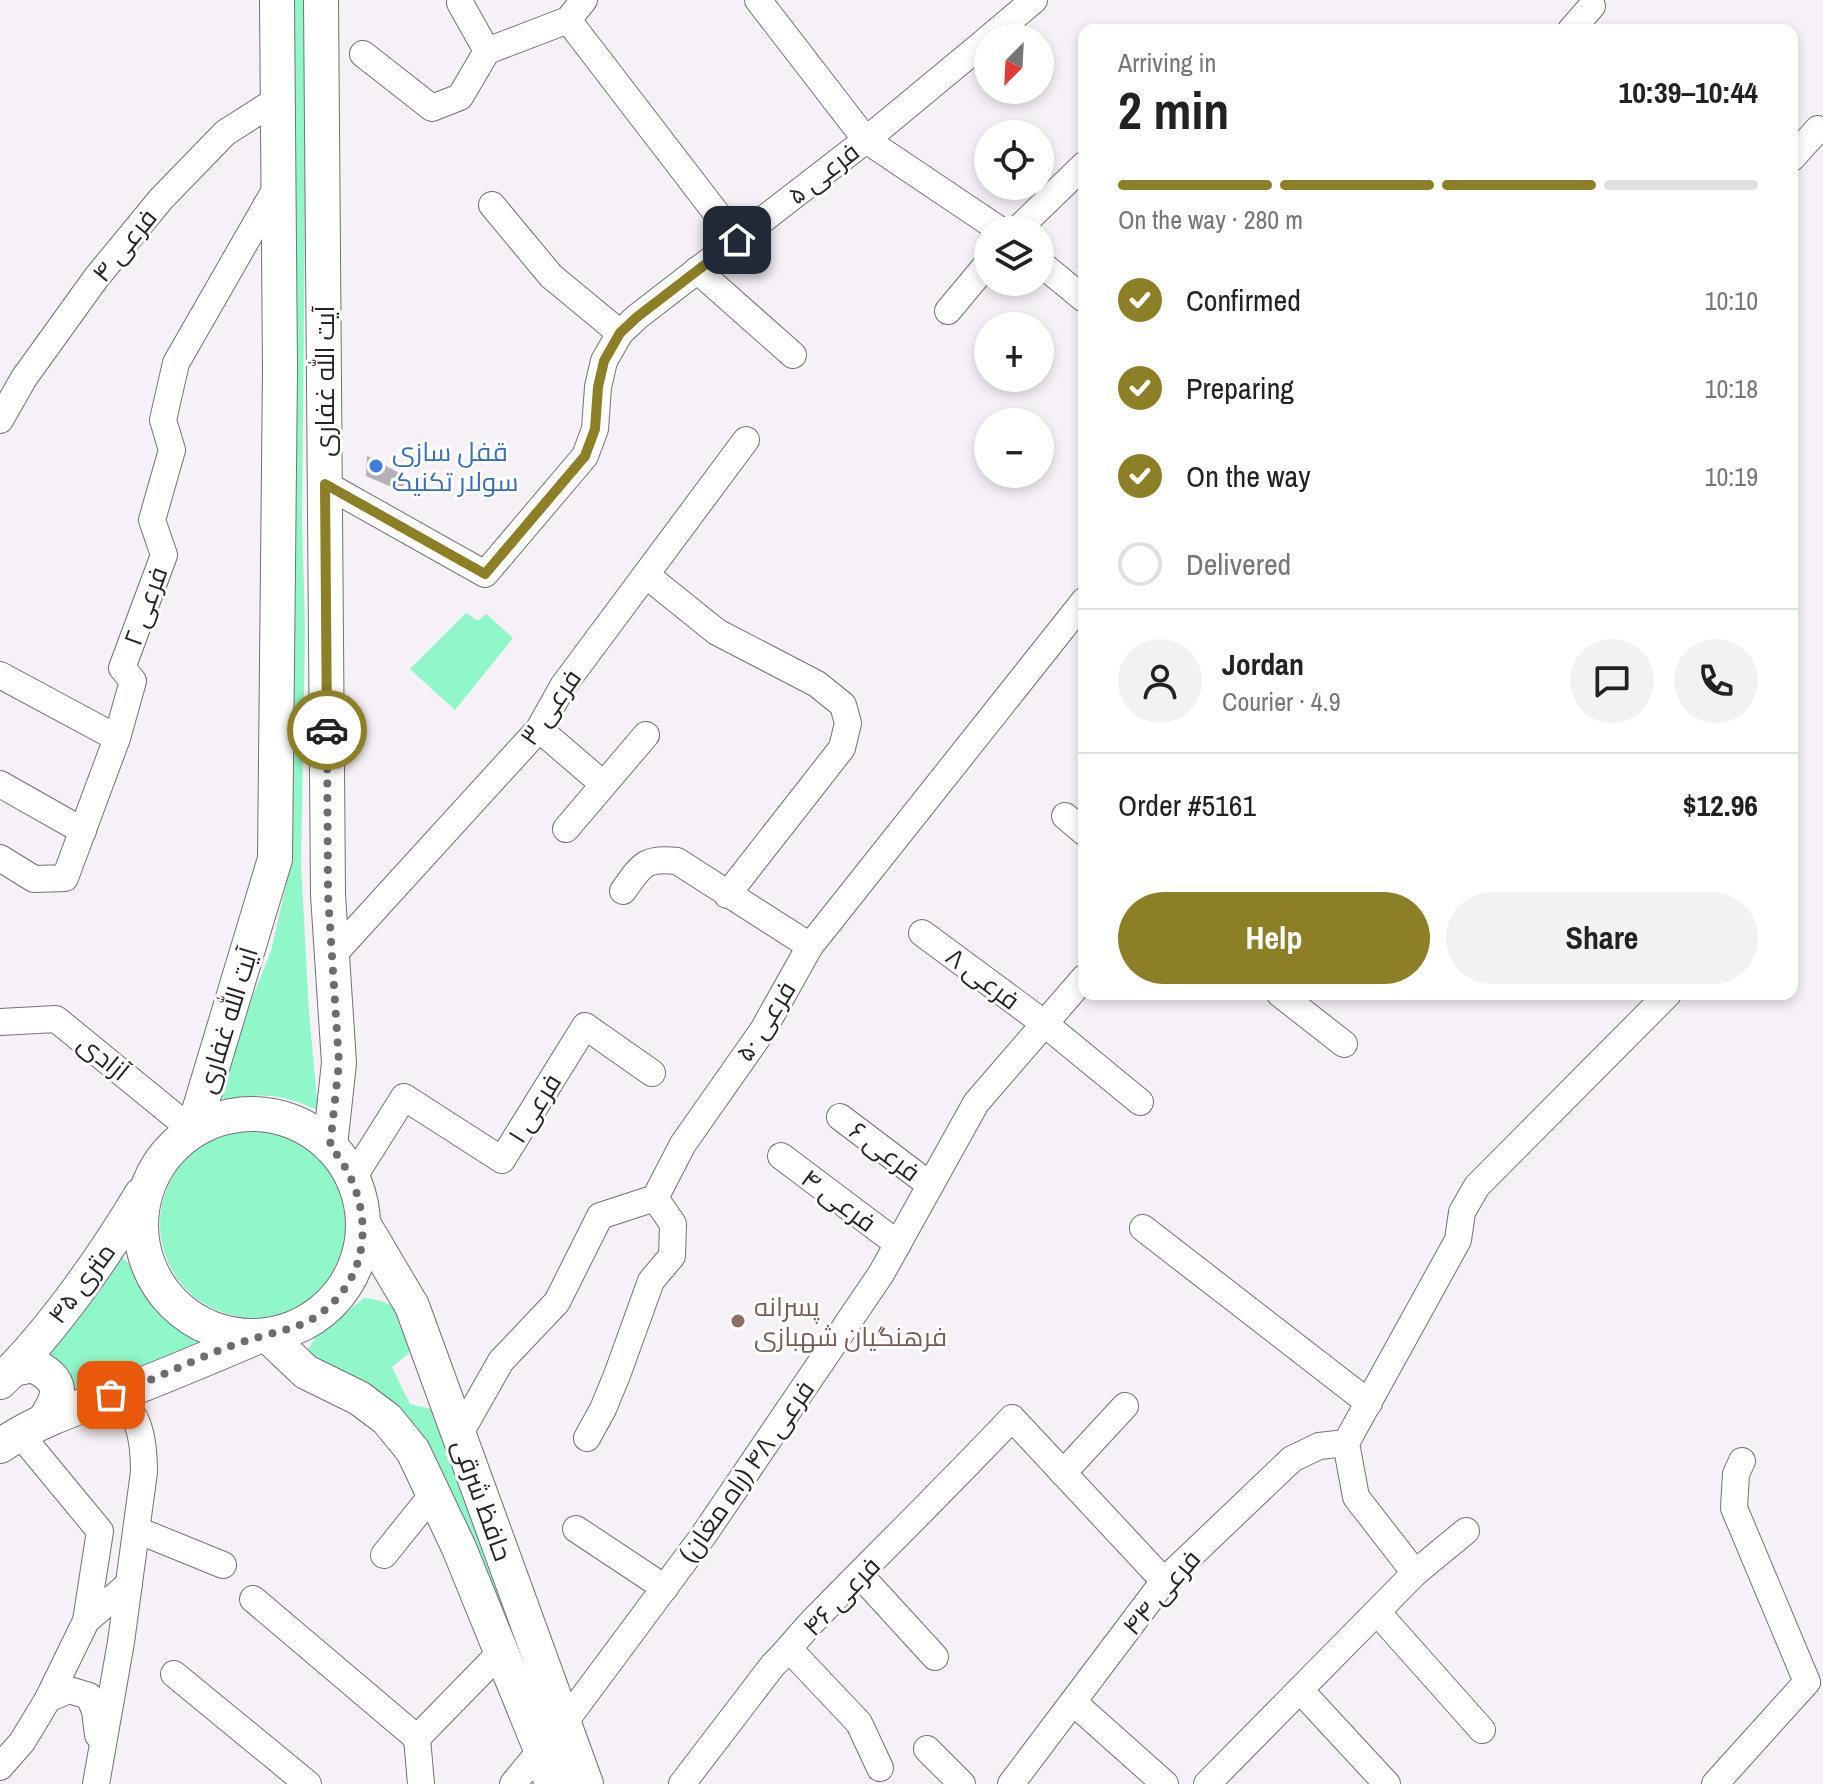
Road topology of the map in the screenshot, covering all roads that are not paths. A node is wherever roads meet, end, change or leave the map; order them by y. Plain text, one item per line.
1 (277, 0) edge
2 (321, 0) edge
3 (758, 0) edge
4 (1034, 0) edge
5 (460, 3) dead end
6 (1592, 6) dead end
7 (576, 10) edge
8 (1005, 24) edge
9 (1576, 24) edge
10 (974, 50) edge
11 (487, 51) junction
12 (363, 54) dead end
13 (278, 99) junction
14 (1818, 129) dead end
15 (866, 140) junction
16 (1798, 151) edge
17 (1078, 171) edge
18 (278, 185) junction
19 (492, 205) dead end
20 (979, 216) edge
21 (1031, 216) edge
22 (737, 240) junction
23 (697, 270) junction
24 (1054, 274) edge
25 (974, 280) edge
26 (1078, 294) edge
27 (948, 311) dead end
28 (620, 333) junction
29 (793, 355) dead end
30 (0, 420) edge
31 (746, 440) dead end
32 (325, 484) junction
33 (646, 575) junction
34 (1078, 609) edge
35 (0, 675) edge
36 (539, 729) junction
37 (646, 735) dead end
38 (117, 738) junction
39 (0, 784) edge
40 (603, 784) junction
41 (566, 829) dead end
42 (83, 831) junction
43 (0, 858) edge
44 (623, 891) dead end
45 (727, 895) junction
46 (922, 933) dead end
47 (810, 946) junction
48 (332, 956) junction
49 (1078, 985) edge
50 (1288, 1000) edge
51 (1662, 1000) edge
52 (0, 1022) edge
53 (1045, 1024) junction
54 (1344, 1044) dead end
55 (652, 1073) dead end
56 (1140, 1102) dead end
57 (840, 1117) dead end
58 (193, 1131) junction
59 (330, 1146) junction
60 (781, 1156) dead end
61 (152, 1177) junction
62 (353, 1178) junction
63 (930, 1185) junction
64 (655, 1198) junction
65 (364, 1225) junction
66 (1143, 1228) dead end
67 (898, 1244) junction
68 (262, 1336) junction
69 (6, 1376) edge
70 (1369, 1403) junction
71 (85, 1404) junction
72 (1125, 1406) dead end
73 (21, 1433) edge
74 (459, 1435) junction
75 (587, 1438) dead end
76 (1346, 1443) junction
77 (1742, 1461) dead end
78 (1063, 1473) junction
79 (433, 1494) junction
80 (576, 1529) dead end
81 (137, 1530) junction
82 (1466, 1531) dead end
83 (384, 1555) dead end
84 (223, 1565) dead end
85 (1415, 1573) junction
86 (860, 1575) junction
87 (1164, 1581) junction
88 (129, 1584) junction
89 (665, 1588) junction
90 (253, 1599) dead end
91 (1377, 1612) junction
92 (86, 1621) junction
93 (790, 1650) junction
94 (500, 1653) junction
95 (935, 1657) dead end
96 (174, 1674) dead end
97 (1300, 1690) junction
98 (48, 1699) junction
99 (1073, 1702) junction
100 (564, 1723) junction
101 (1482, 1730) dead end
102 (417, 1738) junction
103 (927, 1749) dead end
104 (541, 1750) junction
105 (0, 1767) edge
106 (880, 1768) dead end
107 (98, 1772) edge
108 (308, 1784) edge
109 (421, 1784) edge
110 (513, 1784) edge
111 (552, 1784) edge
112 (586, 1784) edge
113 (682, 1784) edge
114 (962, 1784) edge
115 (1011, 1784) edge
116 (1165, 1784) edge
117 (1207, 1784) edge
118 (1387, 1784) edge
119 (1715, 1784) edge

1 - 13 main road, آیت الله غفاری
2 - 32 main road, آیت الله غفاری
3 - 15 street
4 - 8 street, فرعی ۵
5 - 11 street
6 - 9 street
7 - 11 street
7 - 22 street
10 - 15 street, فرعی ۵
11 - 12 street
13 - 18 main road, آیت الله غفاری
13 - 30 street, فرعی ۴
14 - 16 street
15 - 20 street
15 - 22 street, فرعی ۵
17 - 21 street
18 - 38 street, فرعی ۲
18 - 58 main road, آیت الله غفاری
19 - 28 street
22 - 23 street, فرعی ۵
23 - 28 street, فرعی ۵
23 - 29 street
24 - 26 street
25 - 27 street
28 - 32 street, فرعی ۵
31 - 33 street, فرعی ۳
32 - 48 main road, آیت الله غفاری
33 - 36 street, فرعی ۳
33 - 45 street
34 - 47 street, فرعی ۵۰
35 - 38 street
36 - 40 street
36 - 48 street, فرعی ۳
37 - 40 street
38 - 42 street, فرعی ۲
39 - 42 street
40 - 41 street
42 - 43 street, فرعی ۲
44 - 45 street
45 - 47 street
46 - 53 street, فرعی ۸
47 - 64 street, فرعی ۵۰
48 - 59 main road, آیت الله غفاری
49 - 53 street, فرعی ۴۸ (راه مغان)
50 - 54 street
51 - 70 street
52 - 58 street, آزادی
53 - 56 street
53 - 63 street, فرعی ۴۸ (راه مغان)
55 - 62 street, فرعی ۱
57 - 63 street, فرعی ۶
58 - 59 main road
58 - 61 main road
59 - 62 main road
60 - 67 street, فرعی ۴
61 - 68 main road
61 - 69 main road, ۴۵ متری
62 - 65 main road
63 - 67 street, فرعی ۴۸ (راه مغان)
64 - 74 street
64 - 75 street
65 - 68 main road
65 - 74 main road, حافظ شرقی
66 - 70 street
67 - 89 street, فرعی ۴۸ (راه مغان)
68 - 71 main road
68 - 79 main road, حافظ شرقی
69 - 73 main road
70 - 76 street
71 - 73 main road
71 - 81 street
72 - 78 street
73 - 92 street
74 - 100 main road, حافظ شرقی
76 - 85 street
76 - 87 street, فرعی ۴۴
77 - 119 street
78 - 86 street, فرعی ۴۶
78 - 87 street
79 - 83 street
79 - 94 main road, حافظ شرقی
80 - 89 street
81 - 84 street
81 - 88 street
82 - 85 street
85 - 91 street
86 - 93 street, فرعی ۴۶
86 - 95 street
87 - 99 street, فرعی ۴۴
88 - 92 street
88 - 107 street
89 - 100 street, فرعی ۴۸ (راه مغان)
90 - 102 street
91 - 97 street
91 - 101 street
92 - 98 street
93 - 106 street
93 - 113 street, فرعی ۴۶
94 - 102 street
94 - 104 main road, حافظ شرقی
96 - 108 street
97 - 117 street
97 - 118 street
98 - 105 street
98 - 107 street
99 - 115 street, فرعی ۴۴
99 - 116 street
100 - 112 main road, حافظ شرقی
102 - 109 street
103 - 114 street
104 - 110 street
104 - 111 main road, حافظ شرقی

